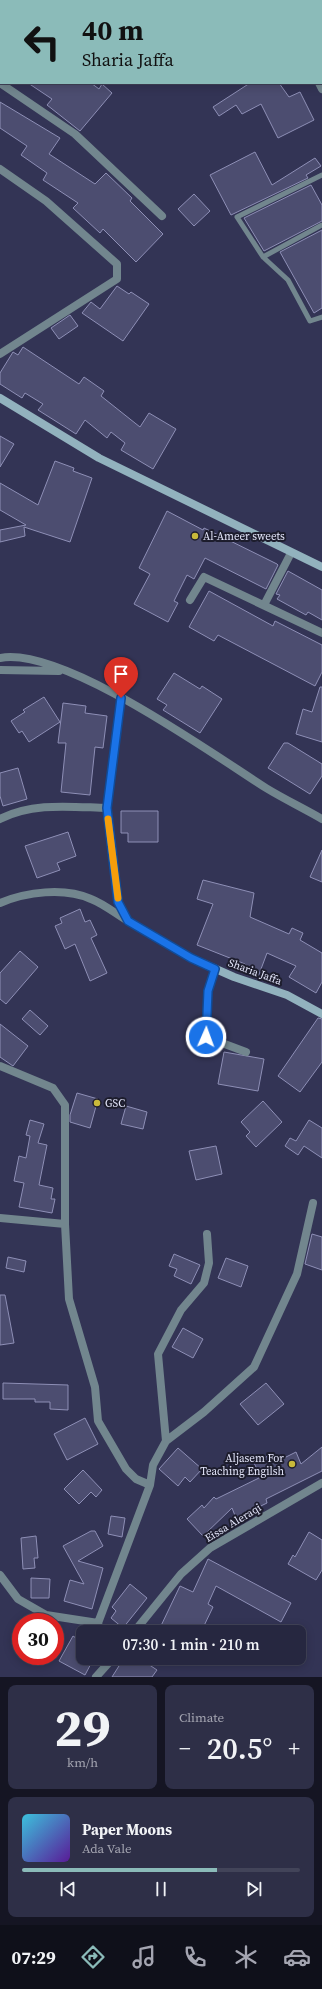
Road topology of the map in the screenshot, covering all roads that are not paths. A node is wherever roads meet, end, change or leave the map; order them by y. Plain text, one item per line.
1 (1, 84) edge
2 (0, 169) edge
3 (322, 175) edge
4 (162, 216) dead end
5 (322, 225) edge
6 (263, 257) junction
7 (322, 317) edge
8 (0, 354) edge
9 (0, 398) edge
10 (291, 553) junction
11 (322, 567) edge
12 (190, 600) dead end
13 (264, 605) junction
14 (322, 633) edge
15 (0, 658) edge
16 (0, 670) edge
17 (68, 672) junction
18 (121, 698) junction
19 (107, 808) junction
20 (321, 817) edge
21 (0, 819) edge
22 (0, 903) edge
23 (128, 921) junction
24 (215, 969) junction
25 (322, 1014) edge
26 (246, 1052) dead end
27 (0, 1066) edge
28 (312, 1203) dead end
29 (0, 1218) edge
30 (65, 1224) junction
31 (206, 1234) dead end
32 (166, 1441) junction
33 (322, 1483) edge
34 (150, 1485) junction
35 (0, 1575) edge
36 (98, 1623) joint
37 (140, 1625) edge
38 (107, 1665) edge
39 (96, 1677) edge

1 - 4 street
2 - 8 street
3 - 6 lane
5 - 6 lane
6 - 7 lane
9 - 10 street
10 - 11 street
10 - 13 street
12 - 13 street
13 - 14 street
15 - 17 street
16 - 17 street
17 - 18 street
18 - 19 street
18 - 20 street
19 - 21 street
19 - 23 street
22 - 23 street
23 - 24 street, Sharia Jaffa
24 - 25 street, Sharia Jaffa
24 - 26 street
27 - 30 street
28 - 32 street
29 - 30 street
30 - 34 street
31 - 32 street
32 - 34 street
33 - 37 street, Eissa Aleraqi
34 - 36 street
35 - 36 street
38 - 39 street

